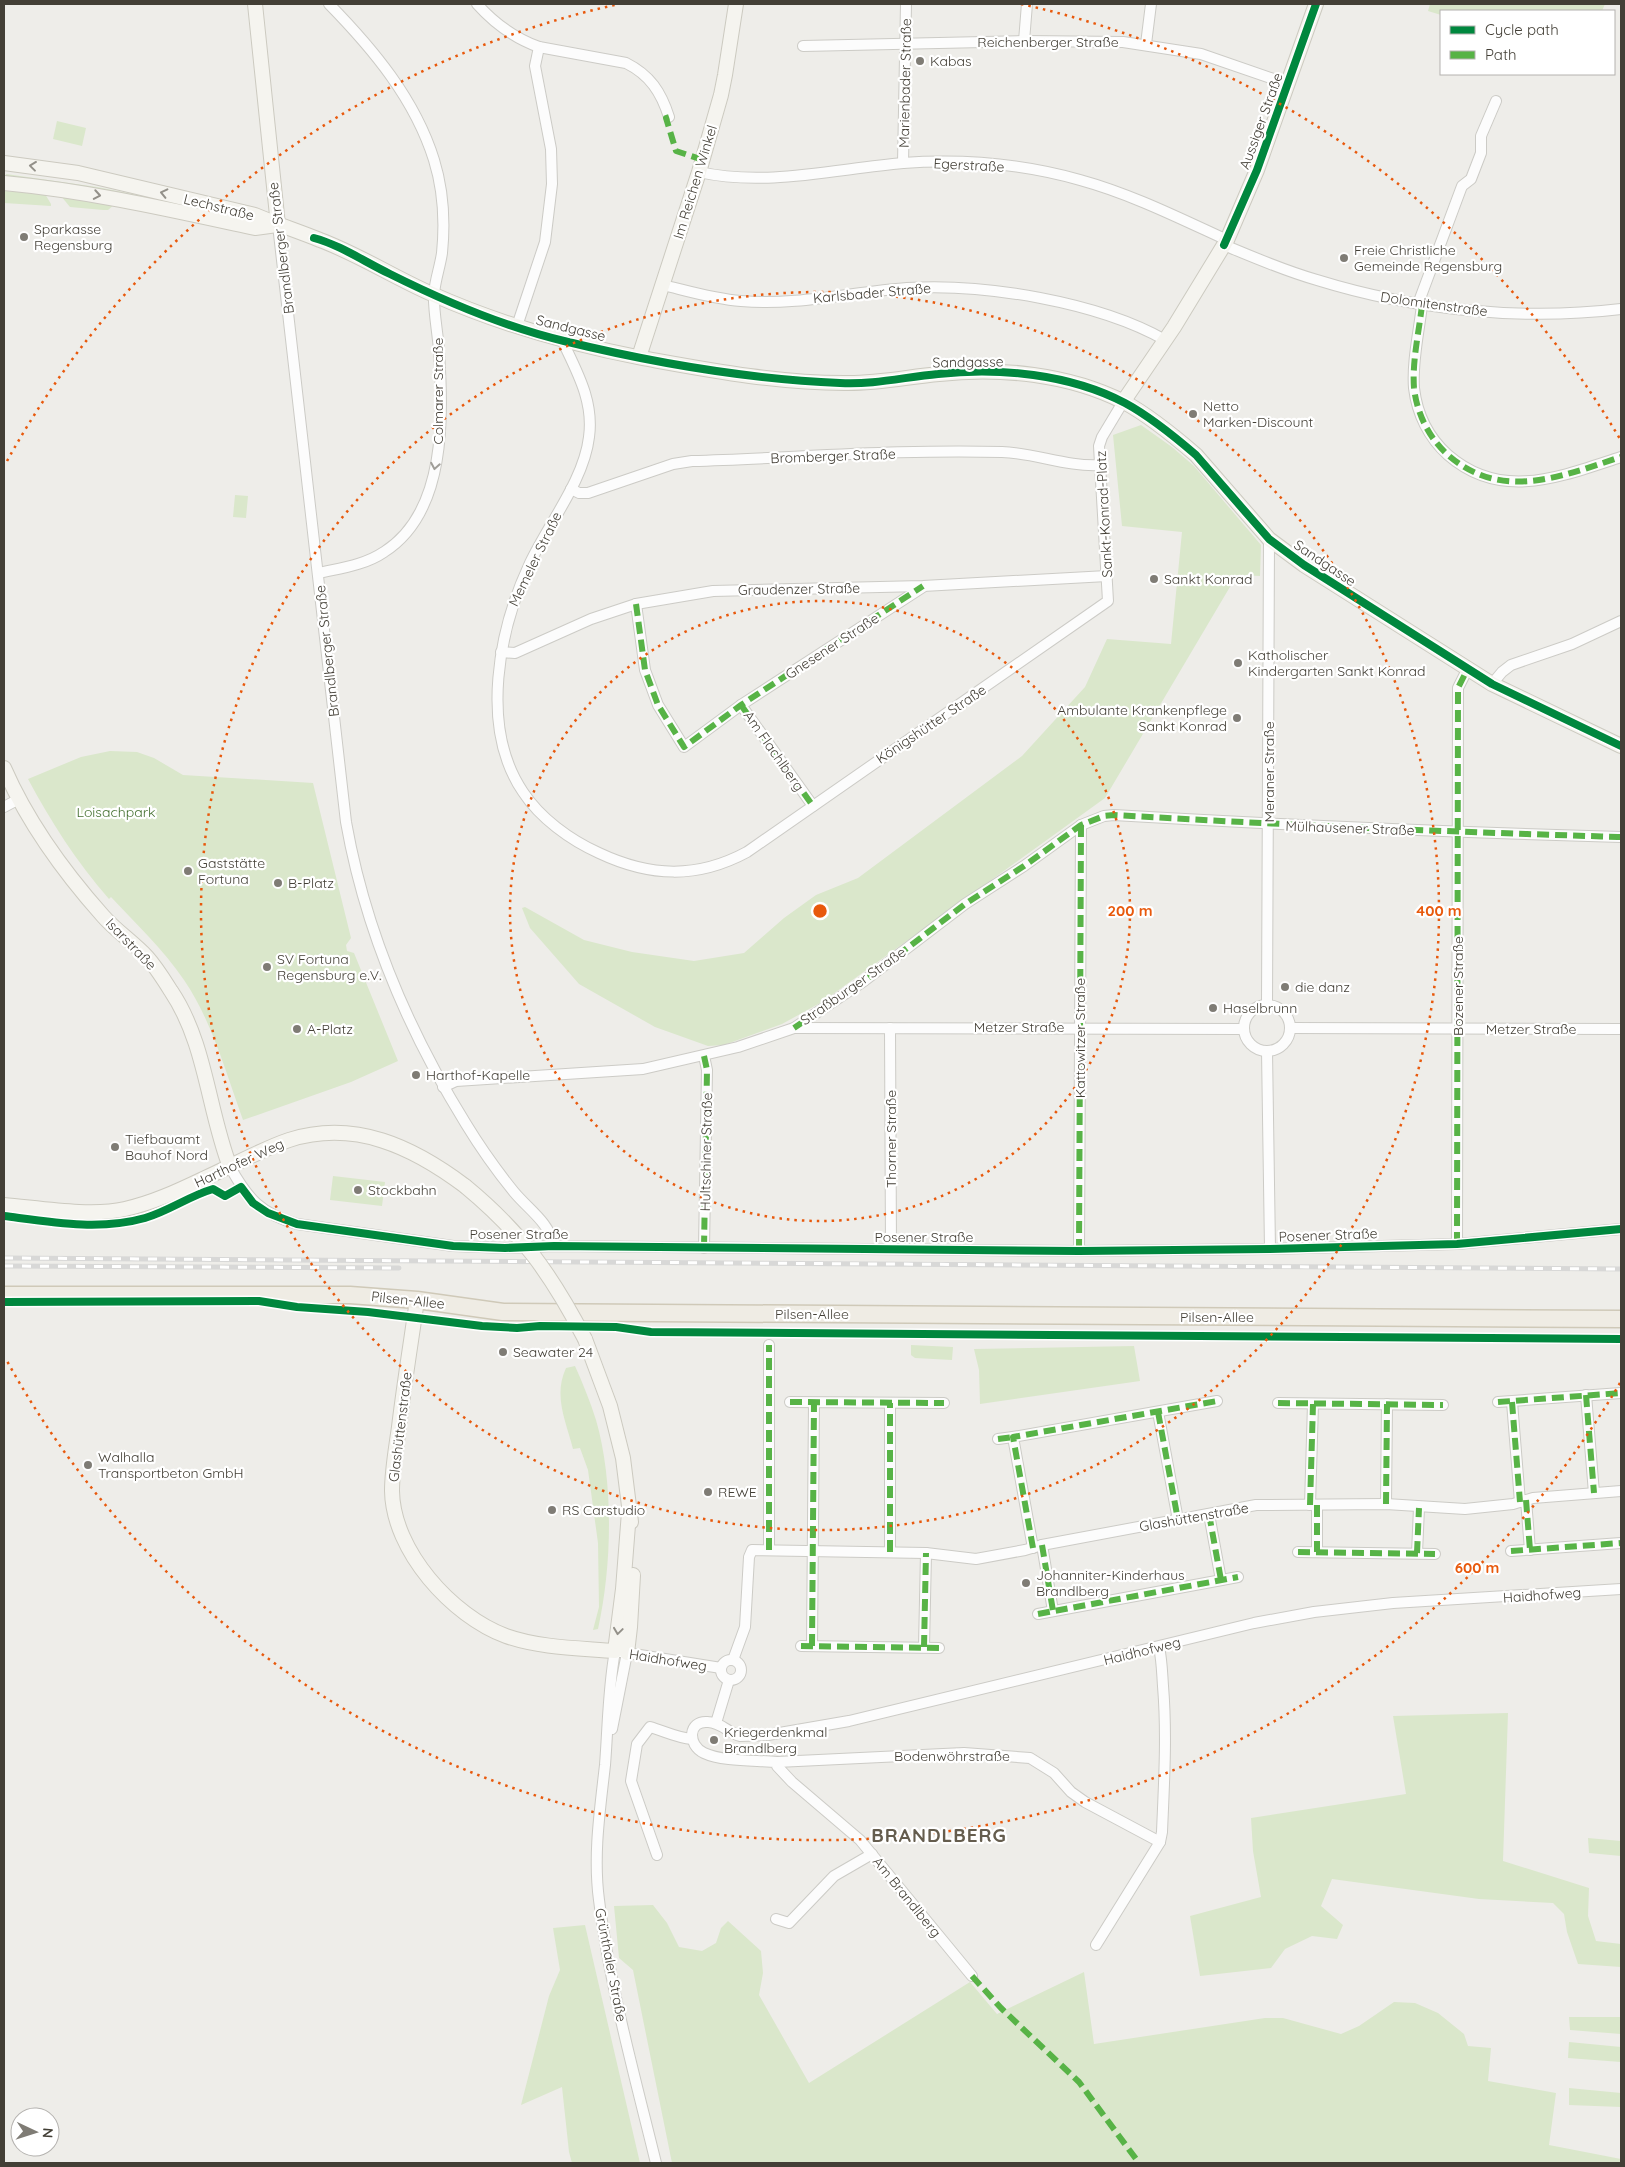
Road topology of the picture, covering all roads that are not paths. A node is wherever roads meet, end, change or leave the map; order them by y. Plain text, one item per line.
1 (255, 4) edge
2 (330, 4) edge
3 (477, 4) edge
4 (736, 4) edge
5 (906, 4) edge
6 (1027, 4) edge
7 (1151, 4) edge
8 (1316, 4) edge
9 (1024, 41) junction
10 (1146, 44) junction
11 (905, 45) junction
12 (803, 46) dead end
13 (538, 47) junction
14 (1288, 84) junction
15 (1496, 100) dead end
16 (669, 117) dead end
17 (4, 163) edge
18 (903, 163) junction
19 (699, 172) junction
20 (4, 183) edge
21 (278, 225) junction
22 (1226, 242) junction
23 (663, 285) junction
24 (434, 295) junction
25 (1420, 305) junction
26 (1621, 309) edge
27 (517, 326) junction
28 (562, 340) junction
29 (1165, 340) junction
30 (639, 357) junction
31 (1123, 402) junction
32 (1621, 457) edge
33 (1100, 465) junction
34 (571, 489) junction
35 (1269, 540) junction
36 (319, 573) junction
37 (1107, 576) junction
38 (923, 586) junction
39 (1108, 601) joint
40 (636, 604) junction
41 (1621, 621) edge
42 (501, 652) junction
43 (1467, 670) junction
44 (1492, 684) junction
45 (741, 705) junction
46 (1621, 746) edge
47 (4, 768) edge
48 (19, 799) junction
49 (813, 806) junction
50 (4, 807) edge
51 (1081, 825) junction
52 (1268, 825) junction
53 (1458, 832) junction
54 (1621, 837) edge
55 (754, 847) joint
56 (1267, 1005) junction
57 (1080, 1027) junction
58 (794, 1028) junction
59 (890, 1028) junction
60 (1244, 1028) junction
61 (1290, 1028) junction
62 (1621, 1029) edge
63 (1457, 1030) junction
64 (1267, 1051) junction
65 (704, 1056) junction
66 (443, 1087) junction
67 (230, 1167) junction
68 (4, 1205) edge
69 (1621, 1229) edge
70 (1457, 1244) junction
71 (554, 1246) junction
72 (704, 1248) junction
73 (1270, 1249) junction
74 (891, 1250) junction
75 (1078, 1251) junction
76 (4, 1295) edge
77 (417, 1300) junction
78 (1621, 1319) edge
79 (585, 1339) joint
80 (769, 1345) dead end
81 (1621, 1393) edge
82 (1586, 1395) junction
83 (790, 1402) dead end
84 (1217, 1402) dead end
85 (1498, 1402) dead end
86 (1512, 1402) junction
87 (814, 1403) junction
88 (890, 1403) junction
89 (944, 1403) dead end
90 (1278, 1404) dead end
91 (1313, 1404) junction
92 (1387, 1404) junction
93 (1443, 1405) dead end
94 (1158, 1412) junction
95 (1013, 1437) junction
96 (998, 1439) dead end
97 (1621, 1491) edge
98 (1594, 1493) junction
99 (1523, 1501) junction
100 (1386, 1504) junction
101 (1314, 1505) junction
102 (1419, 1508) junction
103 (1210, 1514) junction
104 (1178, 1520) junction
105 (1621, 1543) edge
106 (1037, 1546) junction
107 (769, 1550) junction
108 (1530, 1550) junction
109 (813, 1551) junction
110 (1511, 1551) dead end
111 (890, 1552) junction
112 (1298, 1552) dead end
113 (1317, 1552) junction
114 (926, 1553) junction
115 (1417, 1553) junction
116 (1435, 1554) dead end
117 (1238, 1577) dead end
118 (1221, 1580) junction
119 (1621, 1589) edge
120 (1053, 1611) junction
121 (1038, 1614) dead end
122 (924, 1647) junction
123 (939, 1648) dead end
124 (1159, 1648) junction
125 (621, 1652) junction
126 (733, 1660) junction
127 (721, 1668) junction
128 (729, 1680) junction
129 (716, 1724) junction
130 (692, 1739) junction
131 (777, 1762) junction
132 (1160, 1842) junction
133 (872, 1854) junction
134 (657, 1855) dead end
135 (776, 1919) dead end
136 (1096, 1945) dead end
137 (972, 1976) dead end
138 (656, 2163) edge

1 - 21 street, Brandlberger Straße
2 - 24 street, Colmarer Straße
3 - 13 street
4 - 19 street, Im Reichen Winkel
5 - 11 street, Marienbader Straße
6 - 9 street
7 - 10 street
8 - 14 street, Aussiger Straße
9 - 10 street, Reichenberger Straße
9 - 11 street, Reichenberger Straße
10 - 14 street, Reichenberger Straße
11 - 12 street, Reichenberger Straße
11 - 18 street, Marienbader Straße
13 - 16 street
13 - 27 street
14 - 22 street, Aussiger Straße
15 - 25 street
21 -> 17 street, Lechstraße
18 - 19 street, Egerstraße
18 - 22 street, Egerstraße
19 - 23 street, Im Reichen Winkel
20 -> 21 street, Lechstraße
21 - 24 street, Sandgasse
21 - 36 street, Brandlberger Straße
22 - 25 street, Dolomitenstraße
22 - 29 street, Aussiger Straße
23 - 29 street, Karlsbader Straße
23 - 30 street, Im Reichen Winkel
24 - 27 street, Sandgasse
24 -> 36 street, Colmarer Straße
25 - 26 street, Dolomitenstraße
25 - 32 street
27 - 28 street, Sandgasse
28 - 30 street, Sandgasse
28 - 34 street, Memeler Straße
29 - 31 street, Aussiger Straße
30 - 31 street, Sandgasse
31 - 33 street, Sankt-Konrad-Platz
31 - 35 street, Sandgasse
33 - 34 street, Bromberger Straße
33 - 37 street, Sankt-Konrad-Platz
34 - 42 street, Memeler Straße
35 - 43 street, Sandgasse
35 - 52 street, Meraner Straße
36 - 66 street, Brandlberger Straße
37 - 38 street, Graudenzer Straße
37 - 39 street, Sankt-Konrad-Platz
38 - 40 street, Graudenzer Straße
38 - 45 street, Gnesener Straße
39 - 49 street, Königshütter Straße
40 - 42 street, Graudenzer Straße
40 - 45 street, Am Flachlberg
41 - 44 street
42 - 55 street, Memeler Straße
43 - 44 street, Sandgasse
43 - 53 street, Bozener Straße
44 - 46 street, Sandgasse
45 - 49 street, Am Flachlberg
47 - 48 street, Isarstraße
48 - 50 street
48 - 67 street, Isarstraße
49 - 55 street, Königshütter Straße
51 - 52 street, Mülhausener Straße
51 - 57 street, Kattowitzer Straße
51 - 58 street, Straßburger Straße
52 - 53 street, Mülhausener Straße
52 - 56 street, Meraner Straße
53 - 54 street, Mülhausener Straße
53 - 63 street, Bozener Straße
56 - 60 street
56 - 61 street
57 - 59 street, Metzer Straße
57 - 60 street, Metzer Straße
57 - 75 street, Kattowitzer Straße
58 - 59 street, Metzer Straße
58 - 65 street, Straßburger Straße
59 - 74 street, Thorner Straße
60 - 64 street
61 - 63 street, Metzer Straße
61 - 64 street
62 - 63 street, Metzer Straße
63 - 70 street, Bozener Straße
64 - 73 street
65 - 66 street, Straßburger Straße
65 - 72 street, Hultschiner Straße
66 - 71 street, Brandlberger Straße
67 - 68 street, Harthofer Weg
67 - 71 street, Posener Straße
67 - 79 street, Harthofer Weg, bridge
69 - 70 street, Posener Straße
70 - 73 street, Posener Straße
71 - 72 street, Posener Straße
72 - 74 street, Posener Straße
73 - 75 street, Posener Straße
74 - 75 street, Posener Straße
76 - 77 main road, Pilsen-Allee
77 - 78 main road, Pilsen-Allee
77 - 125 street, Glashüttenstraße
79 - 125 street, Grünthaler Straße
80 - 107 street
81 - 82 street
82 - 86 street
82 - 98 street
83 - 87 street
84 - 94 street
85 - 86 street
86 - 99 street
87 - 88 street
87 - 109 street
88 - 89 street
88 - 111 street
90 - 91 street
91 - 92 street
91 - 101 street
92 - 93 street
92 - 100 street
94 - 95 street
94 - 104 street
95 - 96 street
95 - 106 street
97 - 98 street, Glashüttenstraße
98 - 99 street, Glashüttenstraße
99 - 102 street, Glashüttenstraße
99 - 108 street
100 - 101 street, Glashüttenstraße
100 - 102 street, Glashüttenstraße
101 - 103 street, Glashüttenstraße
101 - 113 street
102 - 115 street
103 - 104 street, Glashüttenstraße
103 - 118 street
104 - 106 street, Glashüttenstraße
105 - 108 street
106 - 114 street, Glashüttenstraße
106 - 120 street
107 - 109 street, Glashüttenstraße
107 - 126 street, Glashüttenstraße
108 - 110 street
109 - 111 street, Glashüttenstraße
109 - 122 street
111 - 114 street, Glashüttenstraße
112 - 113 street
113 - 115 street
114 - 122 street
115 - 116 street
117 - 118 street
118 - 120 street
119 - 124 street, Haidhofweg
120 - 121 street
122 - 123 street
124 - 129 street, Haidhofweg
124 - 132 street
125 - 127 street, Haidhofweg
125 - 138 street, Grünthaler Straße
126 - 127 street, Haidhofweg
126 - 128 street
127 - 128 street, Haidhofweg
128 - 129 street
129 - 130 street
130 - 131 street
130 - 134 street
131 - 132 street, Bodenwöhrstraße
131 - 133 street, Am Brandlberg
132 - 136 street
133 - 135 street
133 - 137 street, Am Brandlberg

